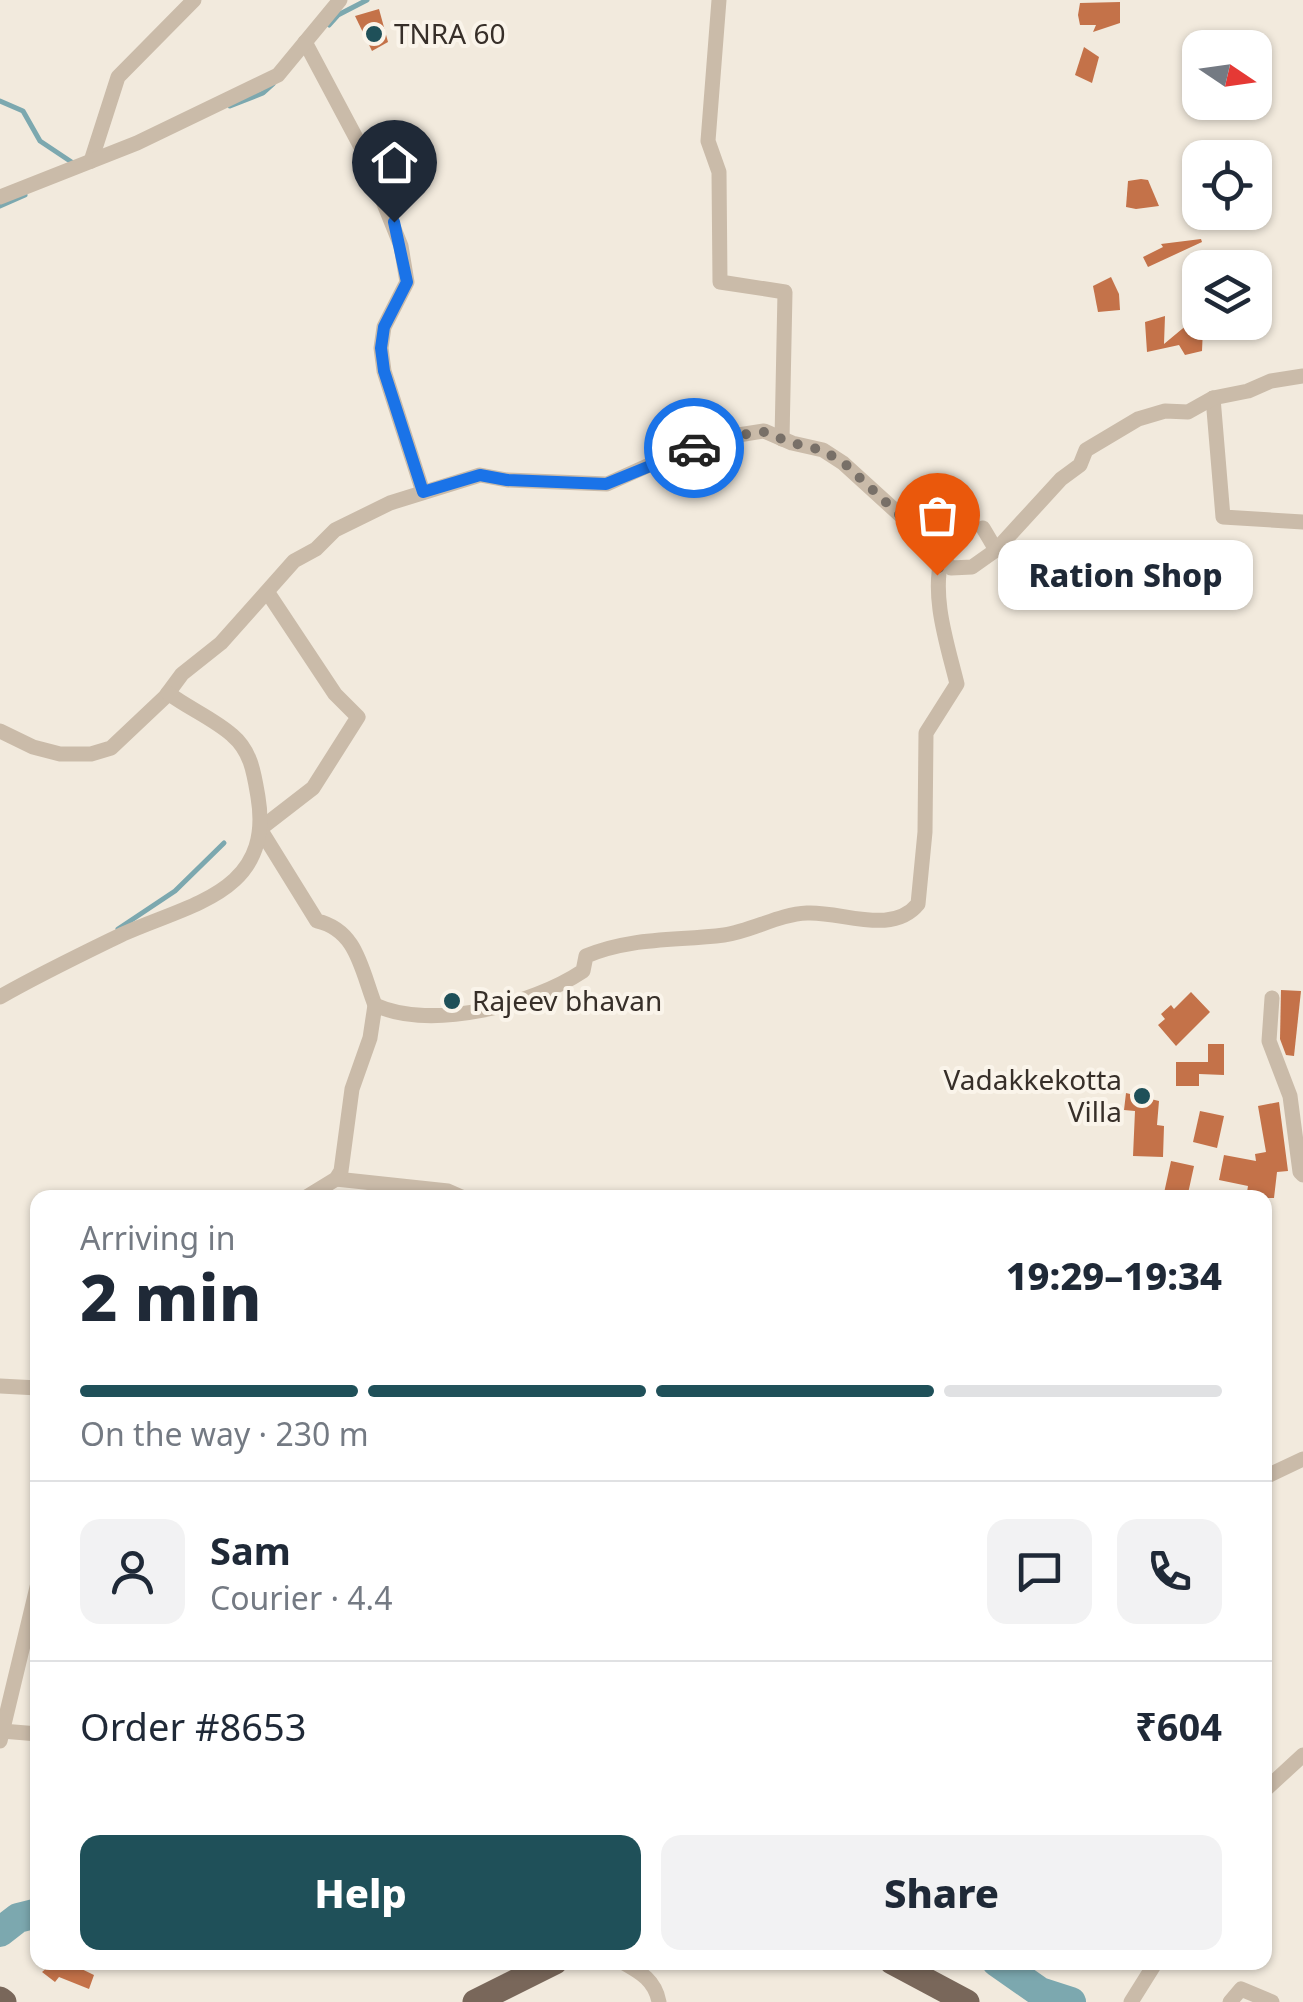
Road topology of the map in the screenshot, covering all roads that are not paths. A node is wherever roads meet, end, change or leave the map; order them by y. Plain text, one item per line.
1 (194, 0) edge
2 (340, 0) edge
3 (720, 0) edge
4 (305, 42) junction
5 (85, 164) junction
6 (0, 197) edge
7 (1303, 376) edge
8 (1213, 398) junction
9 (782, 439) junction
10 (423, 492) junction
11 (1303, 522) edge
12 (984, 528) dead end
13 (996, 550) junction
14 (942, 556) junction
15 (268, 593) junction
16 (168, 693) junction
17 (0, 731) edge
18 (260, 829) junction
19 (0, 997) edge
20 (1272, 998) dead end
21 (375, 1004) junction
22 (1303, 1175) edge
23 (336, 1179) junction
24 (319, 1190) edge
25 (439, 1190) edge
26 (0, 1386) edge
27 (30, 1388) edge
28 (1303, 1459) edge
29 (1272, 1474) edge
30 (30, 1616) edge
31 (30, 1734) edge
32 (1, 1736) edge
33 (1303, 1755) edge
34 (1272, 1784) edge
35 (539, 1970) edge
36 (636, 1970) edge
37 (907, 1970) edge
38 (1152, 1970) edge
39 (1135, 2001) edge
40 (475, 2002) edge
41 (660, 2002) edge
42 (967, 2002) edge
43 (1230, 2002) edge
44 (1272, 2002) edge

1 - 5 street
2 - 4 street
3 - 9 street
4 - 5 street
4 - 10 street
5 - 6 street
7 - 8 street
8 - 11 street
8 - 13 street
9 - 10 street
9 - 14 street
10 - 15 street
12 - 13 street
13 - 14 street
14 - 21 street
15 - 16 street
15 - 18 street
16 - 17 street
16 - 18 street
18 - 19 street
18 - 21 street
20 - 22 street
21 - 23 street
23 - 24 street
23 - 25 street
26 - 27 street
28 - 29 street
30 - 32 street
31 - 32 street
33 - 34 street
35 - 40 main road
36 - 41 street
37 - 42 main road
38 - 39 street
43 - 44 street

